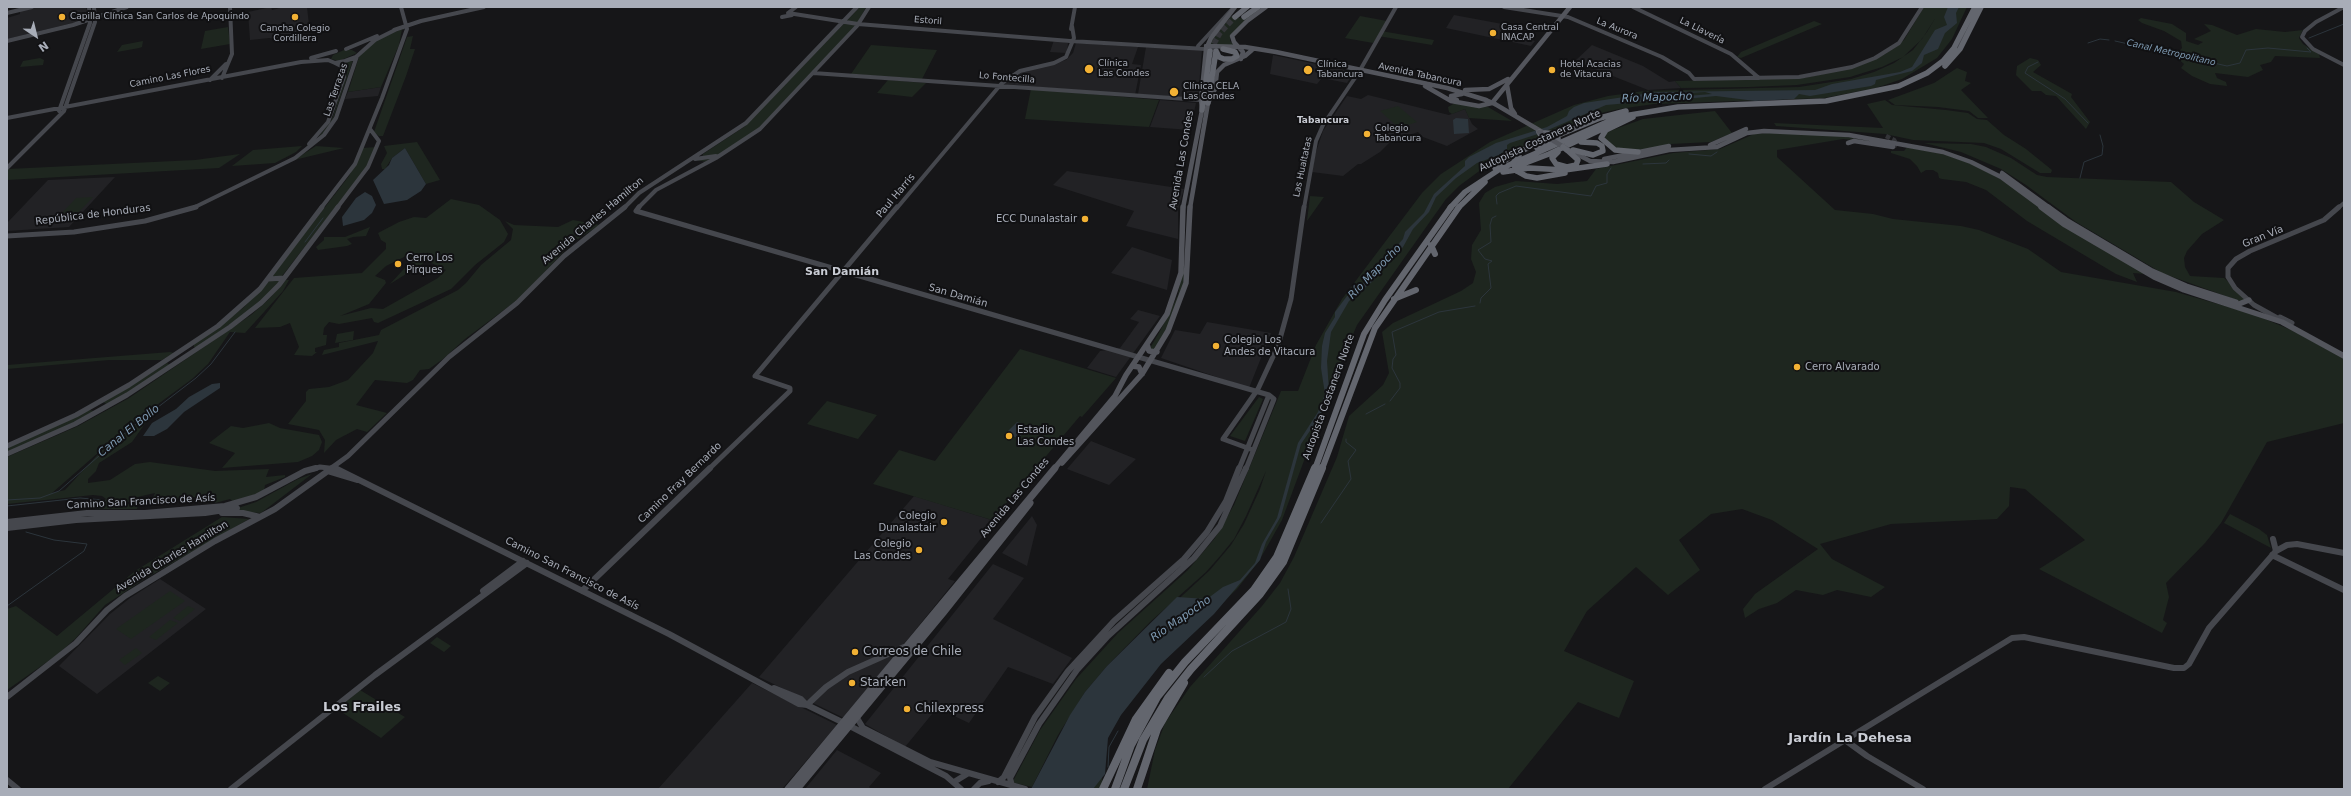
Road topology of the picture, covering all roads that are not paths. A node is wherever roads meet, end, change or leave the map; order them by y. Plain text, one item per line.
1 (25, 7) edge
2 (32, 7) edge
3 (89, 7) edge
4 (94, 7) edge
5 (127, 7) edge
6 (230, 7) edge
7 (401, 7) edge
8 (484, 7) edge
9 (858, 7) edge
10 (869, 7) edge
11 (1075, 7) edge
12 (1234, 7) edge
13 (1247, 7) edge
14 (1252, 7) edge
15 (1258, 7) edge
16 (1266, 7) edge
17 (1396, 7) edge
18 (1504, 7) edge
19 (1566, 7) edge
20 (1570, 7) edge
21 (1633, 7) edge
22 (1922, 7) edge
23 (1975, 7) edge
24 (1981, 7) edge
25 (2344, 7) edge
26 (794, 8) edge
27 (117, 11) junction
28 (7, 12) edge
29 (788, 13) junction
30 (804, 15) junction
31 (798, 16) junction
32 (782, 17) dead end
33 (812, 17) junction
34 (1240, 17) junction
35 (1560, 17) junction
36 (94, 19) junction
37 (844, 22) junction
38 (858, 24) junction
39 (407, 25) junction
40 (94, 27) junction
41 (397, 29) junction
42 (1071, 40) junction
43 (7, 41) edge
44 (1233, 41) junction
45 (1538, 45) junction
46 (1198, 46) junction
47 (1241, 48) junction
48 (346, 49) junction
49 (1223, 49) junction
50 (1211, 50) junction
51 (1252, 50) junction
52 (1261, 50) junction
53 (336, 51) junction
54 (358, 54) junction
55 (1240, 59) junction
56 (328, 60) junction
57 (1300, 60) junction
58 (1314, 60) junction
59 (230, 61) junction
60 (335, 63) junction
61 (2344, 65) edge
62 (1359, 71) junction
63 (813, 73) junction
64 (223, 76) junction
65 (212, 78) junction
66 (1760, 78) junction
67 (1508, 79) junction
68 (348, 81) junction
69 (342, 82) junction
70 (1422, 85) junction
71 (1508, 85) junction
72 (1000, 86) junction
73 (1447, 88) junction
74 (1464, 94) junction
75 (1200, 100) junction
76 (1485, 101) junction
77 (1208, 103) junction
78 (63, 107) junction
79 (1678, 107) junction
80 (1202, 110) junction
81 (1642, 112) junction
82 (7, 117) edge
83 (1634, 117) junction
84 (1519, 119) junction
85 (1615, 122) junction
86 (330, 128) junction
87 (324, 129) junction
88 (370, 129) junction
89 (1542, 133) junction
90 (1868, 136) junction
91 (1886, 136) dead end
92 (1556, 141) junction
93 (1884, 142) tunnel mouth
94 (1848, 143) dead end
95 (1892, 144) junction
96 (311, 145) junction
97 (1568, 148) junction
98 (726, 152) junction
99 (1638, 152) junction
100 (702, 155) junction
101 (1610, 161) junction
102 (7, 163) edge
103 (7, 168) edge
104 (1516, 169) junction
105 (1503, 172) junction
106 (1485, 177) junction
107 (232, 189) junction
108 (2344, 203) edge
109 (636, 211) joint
110 (1182, 216) junction
111 (1188, 224) junction
112 (7, 233) edge
113 (7, 236) edge
114 (1431, 245) junction
115 (1435, 254) dead end
116 (843, 272) junction
117 (284, 278) junction
118 (268, 279) junction
119 (2169, 284) junction
120 (1416, 290) dead end
121 (2218, 297) junction
122 (1392, 300) junction
123 (2250, 301) junction
124 (2242, 304) junction
125 (2232, 306) junction
126 (2272, 315) junction
127 (2292, 325) junction
128 (1147, 344) junction
129 (1157, 352) junction
130 (2344, 352) edge
131 (2344, 356) edge
132 (1138, 357) junction
133 (1152, 361) junction
134 (1132, 366) junction
135 (1142, 374) junction
136 (790, 388) joint
137 (1256, 392) junction
138 (7, 446) edge
139 (1251, 448) junction
140 (7, 454) edge
141 (329, 469) junction
142 (87, 513) junction
143 (205, 513) junction
144 (260, 517) junction
145 (7, 522) edge
146 (51, 524) junction
147 (7, 528) edge
148 (2273, 539) dead end
149 (2274, 553) junction
150 (2344, 553) edge
151 (525, 562) junction
152 (2344, 590) edge
153 (582, 591) junction
154 (930, 617) junction
155 (931, 627) junction
156 (904, 647) junction
157 (1199, 654) junction
158 (7, 697) edge
159 (807, 705) junction
160 (857, 718) junction
161 (847, 725) junction
162 (1845, 740) junction
163 (968, 774) junction
164 (7, 780) edge
165 (954, 782) junction
166 (1003, 784) edge
167 (18, 789) edge
168 (230, 789) edge
169 (788, 789) edge
170 (797, 789) edge
171 (962, 789) edge
172 (974, 789) edge
173 (1023, 789) edge
174 (1103, 789) edge
175 (1118, 789) edge
176 (1137, 789) edge
177 (1765, 789) edge
178 (1923, 789) edge

1 - 28 street
2 - 28 street
3 - 36 street
4 - 36 street
5 - 27 street
6 - 59 street
7 - 39 street
8 - 39 street
9 - 37 street
10 - 38 street, Avenida Charles Hamilton
11 - 42 street, Paul Harris
12 - 46 street, Avenida Las Condes
12 - 50 main road, Avenida Las Condes
13 - 34 highway
14 - 34 highway
15 - 34 highway
16 - 44 main road
17 - 62 street, Las Hualtatas
18 - 35 street, La Aurora
19 - 35 main road
20 - 35 main road
21 - 66 street, La Llavería
22 - 66 street
23 - 79 highway, Autopista Costanera Norte
24 - 83 highway, Autopista Costanera Norte
25 - 61 street
26 - 29 street
26 - 30 street
27 - 36 street
27 - 40 street
29 - 30 street, Estoril
29 - 31 street, Estoril
30 - 33 street, Estoril
31 - 32 street
31 - 33 street, Estoril
33 - 37 street, Estoril
35 - 45 main road
35 - 66 street, La Aurora
36 - 40 street
36 - 43 street
36 - 78 street
37 - 38 street, Estoril
37 - 100 street
38 - 42 street, Estoril
38 - 63 street, Avenida Charles Hamilton
39 - 41 street
39 - 88 street
40 - 78 street
41 - 48 street
41 - 54 street
42 - 46 street, Estoril
42 - 50 street, Estoril
42 - 72 street, Paul Harris
44 - 47 main road
44 - 52 main road
45 - 67 main road
45 - 71 main road
46 - 50 street, Estoril
47 - 49 main road, Avenida Tabancura
47 - 50 main road, Avenida Tabancura
47 - 51 main road, Avenida Tabancura
47 - 52 main road, Avenida Tabancura
47 - 55 main road
48 - 53 street, Camino Las Flores
48 - 54 street
49 - 50 main road, Avenida Tabancura
49 - 50 highway
50 - 75 main road, Avenida Las Condes
50 - 77 highway
50 - 80 highway
51 - 55 main road, Avenida Las Condes
51 - 57 main road, Avenida Tabancura
52 - 58 main road, Avenida Tabancura
53 - 56 street
53 - 64 street, Camino Las Flores
54 - 60 street
54 - 68 street, Las Terrazas
55 - 77 main road, Avenida Las Condes
56 - 60 street
56 - 64 street, Camino Las Flores
57 - 58 main road
57 - 62 main road, Avenida Tabancura
58 - 62 main road, Avenida Tabancura
59 - 64 street
59 - 65 street
60 - 69 street, Las Terrazas
62 - 70 main road, Avenida Tabancura
62 - 73 main road, Avenida Tabancura
62 - 137 street, Las Hualtatas
63 - 72 street, Lo Fontecilla
63 - 98 street, Avenida Charles Hamilton
64 - 65 street, Camino Las Flores
65 - 78 street, Camino Las Flores
67 - 73 main road
67 - 74 main road
68 - 69 street
68 - 86 street, Las Terrazas
69 - 87 street, Las Terrazas
70 - 71 main road
70 - 74 main road, Avenida Tabancura
71 - 84 main road
72 - 75 street, Lo Fontecilla
72 - 116 street, Paul Harris
73 - 76 main road, Avenida Tabancura
74 - 76 main road, Avenida Tabancura
75 - 80 main road, Avenida Las Condes
76 - 84 main road, Avenida Tabancura, bridge
77 - 111 main road, Avenida Las Condes
78 - 82 street, Camino Las Flores
78 - 102 street
78 - 103 street
79 - 81 highway, Autopista Costanera Norte
79 - 89 highway
80 - 110 main road, Avenida Las Condes
81 - 104 highway, bridge
81 - 106 highway, Autopista Costanera Norte
83 - 85 highway, Autopista Costanera Norte
83 - 99 highway
84 - 89 main road, Avenida Tabancura
85 - 97 highway
85 - 104 highway, Autopista Costanera Norte
86 - 87 street
86 - 96 street, Las Terrazas
87 - 96 street, Las Terrazas
88 - 117 street
88 - 118 street
89 - 92 main road, Avenida Tabancura, bridge
89 - 106 highway
90 - 91 main road
90 - 93 main road
90 - 95 main road
90 - 99 main road
90 - 101 main road
90 - 121 main road
92 - 97 main road, Avenida Tabancura, bridge
92 - 97 main road, Avenida Tabancura, bridge
94 - 95 main road
95 - 119 main road
96 - 107 street, República de Honduras
97 - 101 main road
97 - 104 highway
98 - 100 street
98 - 109 street, Avenida Charles Hamilton
99 - 101 main road
100 - 141 street, Avenida Charles Hamilton
101 - 104 highway
101 - 105 highway
104 - 105 highway, Autopista Costanera Norte
105 - 114 highway, Autopista Costanera Norte
106 - 157 highway, Autopista Costanera Norte
107 - 112 street, República de Honduras
107 - 113 street, República de Honduras
108 - 123 street, Gran Vía
109 - 116 street, San Damián
110 - 111 main road
110 - 128 main road, Avenida Las Condes
111 - 129 main road, Avenida Las Condes
114 - 115 highway
114 - 122 highway, Autopista Costanera Norte
116 - 132 street, San Damián
116 - 136 street, Paul Harris
117 - 118 street
117 - 140 street
118 - 138 street
119 - 121 main road
119 - 125 main road
120 - 122 highway
121 - 124 main road
122 - 157 highway, Autopista Costanera Norte
123 - 124 main road
123 - 126 street, Gran Vía
123 - 127 street, Gran Vía
124 - 125 main road
124 - 126 main road
125 - 127 main road
126 - 127 main road
127 - 130 main road
127 - 131 main road
128 - 129 main road
128 - 132 main road, Avenida Las Condes
129 - 133 main road, Avenida Las Condes
132 - 133 street, San Damián
132 - 134 main road, Avenida Las Condes
133 - 135 main road, Avenida Las Condes
133 - 137 street, San Damián
134 - 135 main road
134 - 154 main road, Avenida Las Condes
135 - 155 main road, Avenida Las Condes
136 - 153 street, Camino Fray Bernardo
137 - 139 street, San Damián
137 - 139 street
139 - 166 street
139 - 166 street
141 - 142 street, Camino San Francisco de Asís
141 - 143 street, Camino San Francisco de Asís
141 - 144 street, Avenida Charles Hamilton
141 - 151 street, Camino San Francisco de Asís
142 - 145 street, Camino San Francisco de Asís
142 - 146 street
143 - 144 street
143 - 146 street, Camino San Francisco de Asís
144 - 158 street, Avenida Charles Hamilton
146 - 147 street, Camino San Francisco de Asís
148 - 149 street
149 - 150 street
149 - 152 street
149 - 162 street
151 - 153 street, Camino San Francisco de Asís
151 - 168 street
153 - 159 street, Camino San Francisco de Asís
154 - 155 main road
154 - 156 main road, Avenida Las Condes
155 - 160 main road, Avenida Las Condes
156 - 159 street
156 - 161 main road, Avenida Las Condes
157 - 174 highway
157 - 175 highway, Autopista Costanera Norte
157 - 176 highway
159 - 161 street, Camino San Francisco de Asís
160 - 161 main road, Avenida Las Condes
160 - 163 street
161 - 165 street, Camino San Francisco de Asís
161 - 169 main road, Avenida Las Condes
161 - 170 main road, Avenida Las Condes
162 - 177 street
162 - 178 street
163 - 165 street
163 - 166 street
164 - 167 street
165 - 171 street, Camino San Francisco de Asís
166 - 172 street
166 - 173 street

